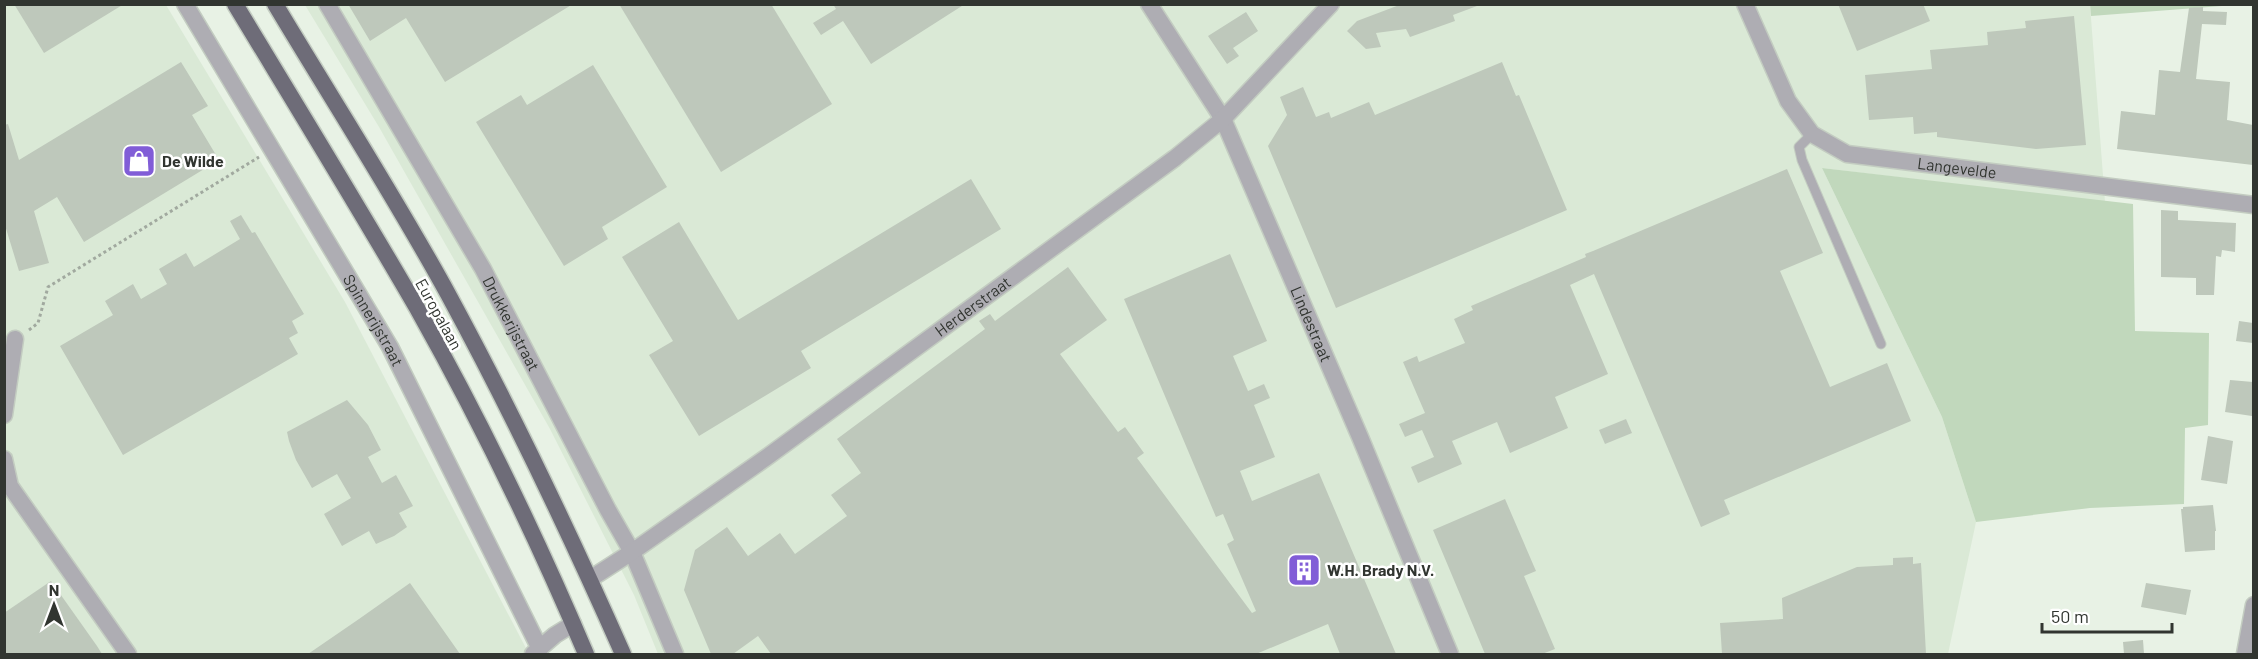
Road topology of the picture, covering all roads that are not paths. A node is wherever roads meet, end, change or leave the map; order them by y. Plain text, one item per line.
1 (185, 4) edge
2 (235, 4) edge
3 (275, 4) edge
4 (327, 4) edge
5 (1149, 4) edge
6 (1331, 4) edge
7 (1745, 4) edge
8 (1223, 119) junction
9 (1812, 134) junction
10 (2253, 205) edge
11 (15, 339) road end
12 (1881, 344) dead end
13 (4, 415) edge
14 (4, 459) edge
15 (633, 552) junction
16 (590, 579) junction
17 (2253, 605) edge
18 (573, 624) junction
19 (536, 652) edge
20 (128, 654) edge
21 (586, 654) edge
22 (623, 654) edge
23 (675, 654) edge
24 (1450, 654) edge
25 (2245, 654) edge

1 - 19 street, Spinnerijstraat
2 - 18 highway, Europalaan
3 - 16 highway, Europalaan
4 - 15 street, Drukkerijstraat
5 - 8 street, Lindestraat
6 - 8 street, Herderstraat
7 - 9 street, Langevelde
8 - 15 street, Herderstraat
8 - 24 street, Lindestraat
9 - 10 street, Langevelde
9 - 12 lane
11 - 13 street
14 - 20 street
15 - 16 street, Herderstraat
15 - 23 street, Drukkerijstraat
16 - 22 highway, Europalaan
17 - 25 street
18 - 19 street
18 - 21 highway, Europalaan

